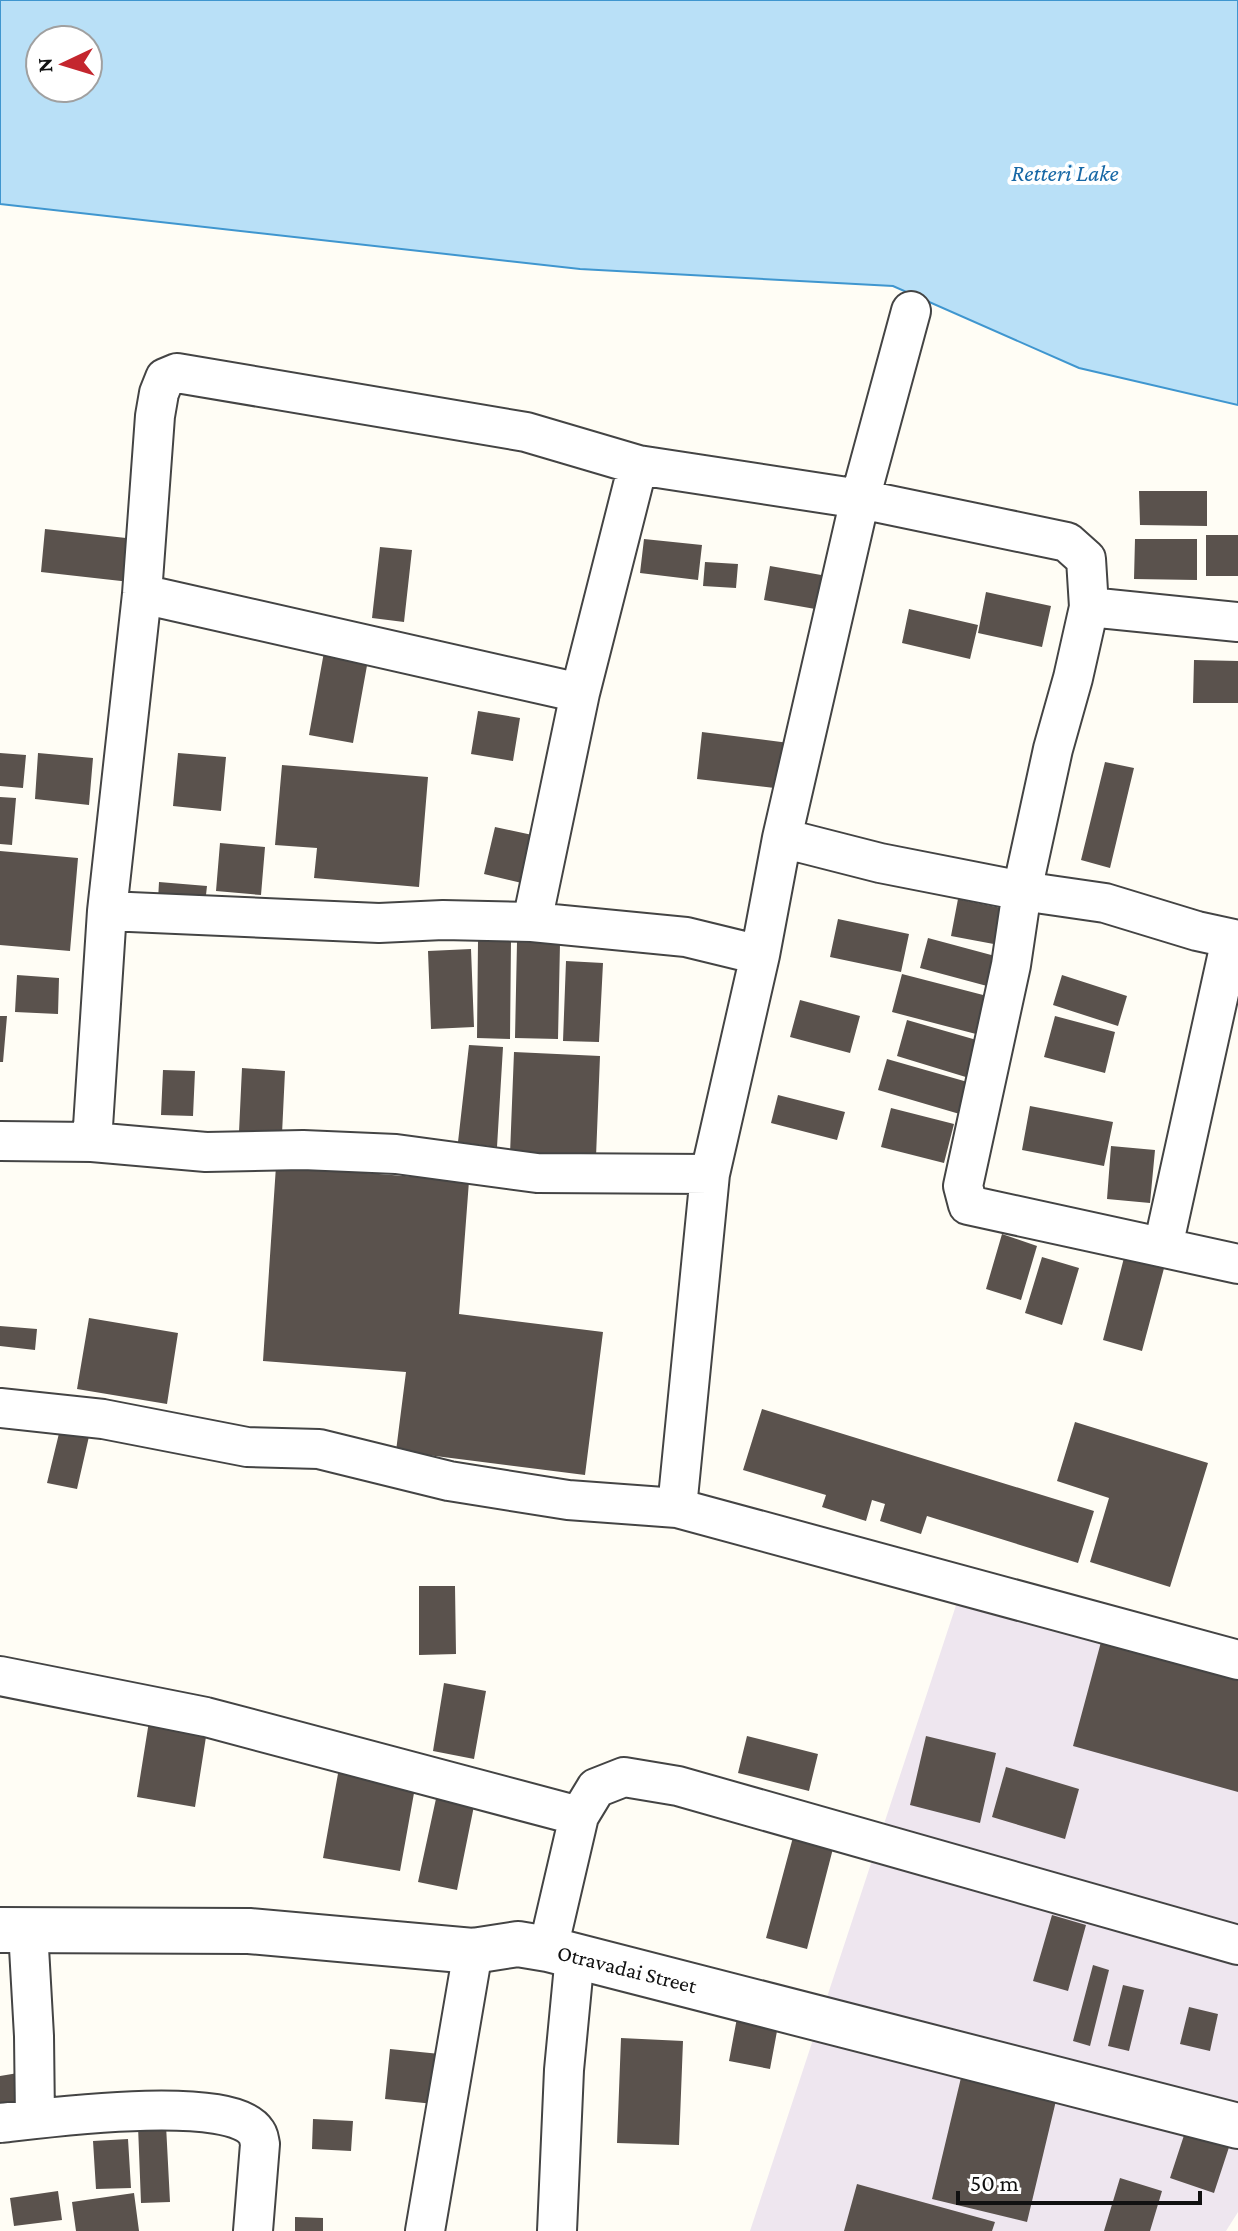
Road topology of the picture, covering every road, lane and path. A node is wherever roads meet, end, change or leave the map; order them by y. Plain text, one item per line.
1 (911, 311) dead end
2 (638, 465) junction
3 (860, 499) junction
4 (142, 594) junction
5 (1089, 607) junction
6 (1238, 622) edge
7 (580, 693) junction
8 (782, 838) junction
9 (1022, 891) junction
10 (107, 911) junction
11 (532, 922) junction
12 (1234, 939) edge
13 (760, 955) junction
14 (0, 1141) edge
15 (92, 1142) junction
16 (710, 1174) junction
17 (1163, 1247) junction
18 (1238, 1264) edge
19 (0, 1408) edge
20 (677, 1508) junction
21 (1238, 1660) edge
22 (0, 1676) edge
23 (579, 1816) junction
24 (14, 1930) edge
25 (1238, 1945) edge
26 (473, 1951) junction
27 (561, 1952) junction
28 (17, 2121) edge
29 (1238, 2126) edge
30 (253, 2231) edge
31 (425, 2231) edge
32 (557, 2231) edge

1 - 3 street
2 - 3 street
2 - 4 street
2 - 7 street
3 - 5 street
3 - 8 street
4 - 7 street
4 - 10 street
5 - 6 street
5 - 9 street
7 - 11 street
8 - 9 street
8 - 13 street
9 - 12 street
9 - 17 street
10 - 11 street
10 - 15 street
11 - 13 street
12 - 17 street
13 - 16 street
14 - 15 street
15 - 16 street
16 - 20 street
17 - 18 street
19 - 20 street
20 - 21 street
22 - 23 street
23 - 25 street
23 - 27 street
24 - 26 street, Otravadai Street
24 - 28 street
26 - 27 street, Otravadai Street
26 - 31 street
27 - 29 street, Otravadai Street
27 - 32 street
28 - 30 street

